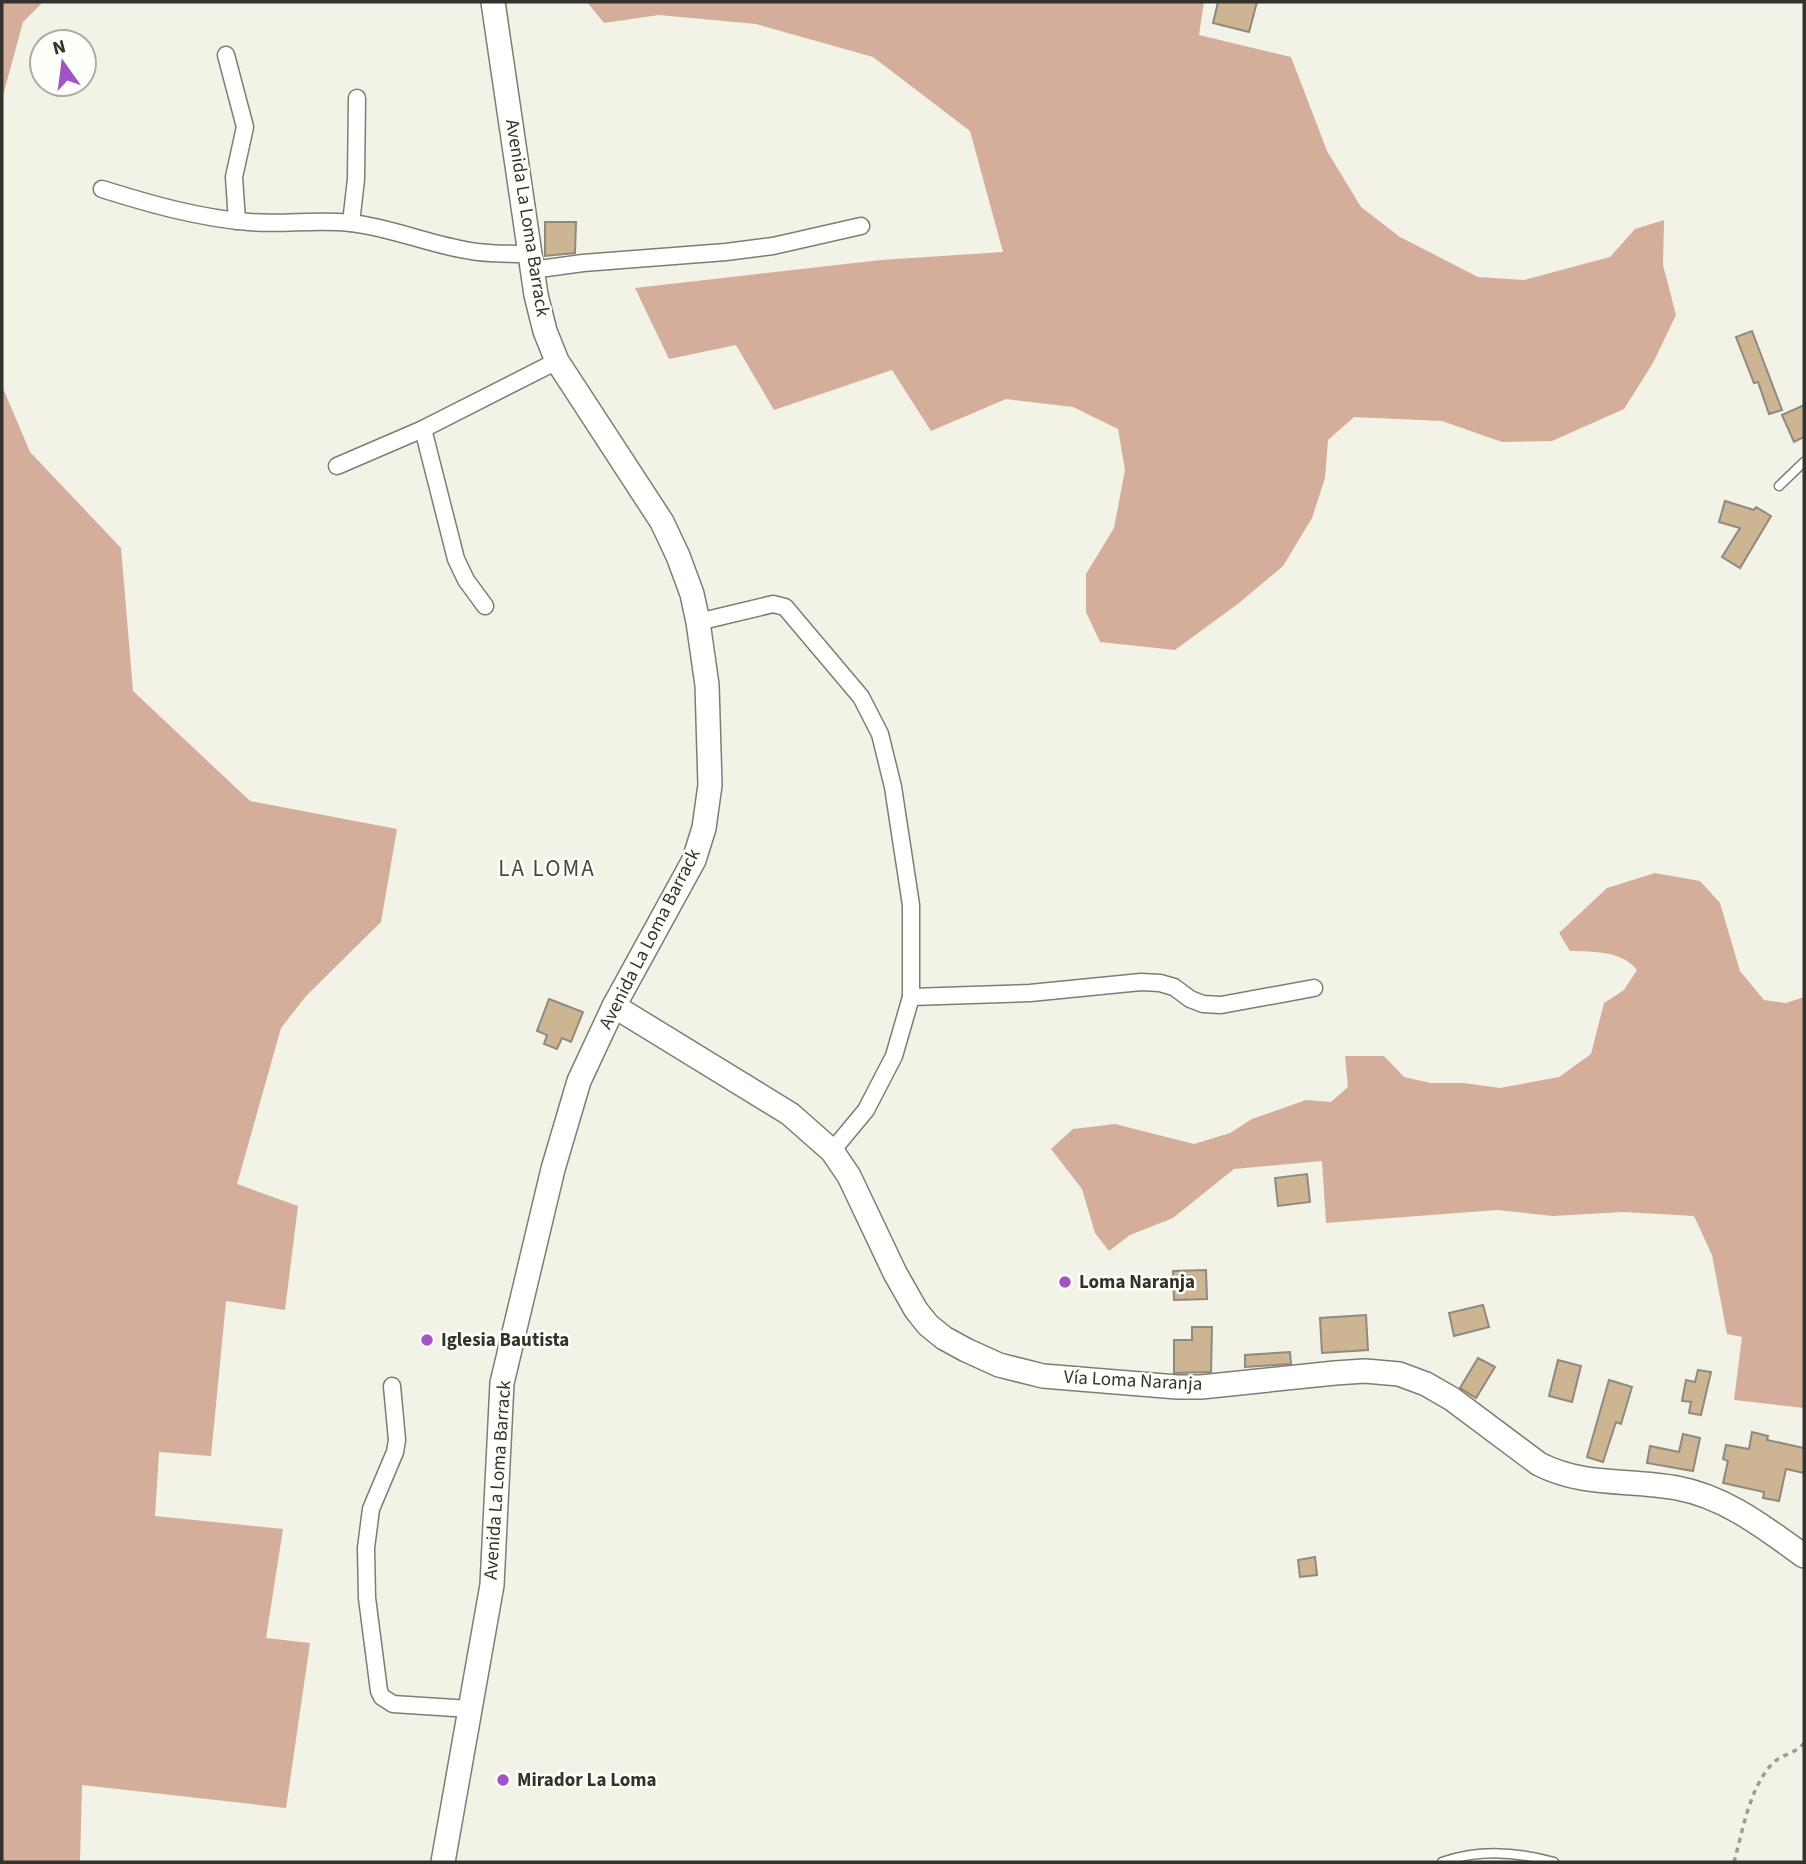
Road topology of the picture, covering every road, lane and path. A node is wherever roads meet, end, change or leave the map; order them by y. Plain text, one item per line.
1 (493, 2) edge
2 (226, 55) dead end
3 (357, 98) dead end
4 (102, 188) dead end
5 (237, 221) junction
6 (351, 223) junction
7 (861, 226) dead end
8 (531, 262) junction
9 (557, 361) junction
10 (423, 429) junction
11 (1804, 462) edge
12 (337, 466) dead end
13 (1779, 486) dead end
14 (485, 606) dead end
15 (698, 622) junction
16 (1314, 988) dead end
17 (911, 997) junction
18 (614, 1006) junction
19 (832, 1151) junction
20 (392, 1386) dead end
21 (1804, 1556) edge
22 (470, 1709) junction
23 (1804, 1743) edge
24 (443, 1862) edge
25 (1442, 1862) edge
26 (1554, 1862) edge
27 (1734, 1862) edge

1 - 8 main road, Avenida La Loma Barrack
2 - 5 street
3 - 6 street
4 - 5 street
5 - 6 street
6 - 8 street
7 - 8 street
8 - 9 main road, Avenida La Loma Barrack
9 - 10 street
9 - 15 main road, Avenida La Loma Barrack
10 - 12 street
10 - 14 street
11 - 13 lane
15 - 17 street
15 - 18 main road, Avenida La Loma Barrack
16 - 17 street
17 - 19 street
18 - 19 main road, Vía Loma Naranja
18 - 22 main road, Avenida La Loma Barrack
19 - 21 main road, Vía Loma Naranja
20 - 22 street
22 - 24 main road, Avenida La Loma Barrack
23 - 27 path
25 - 26 lane

